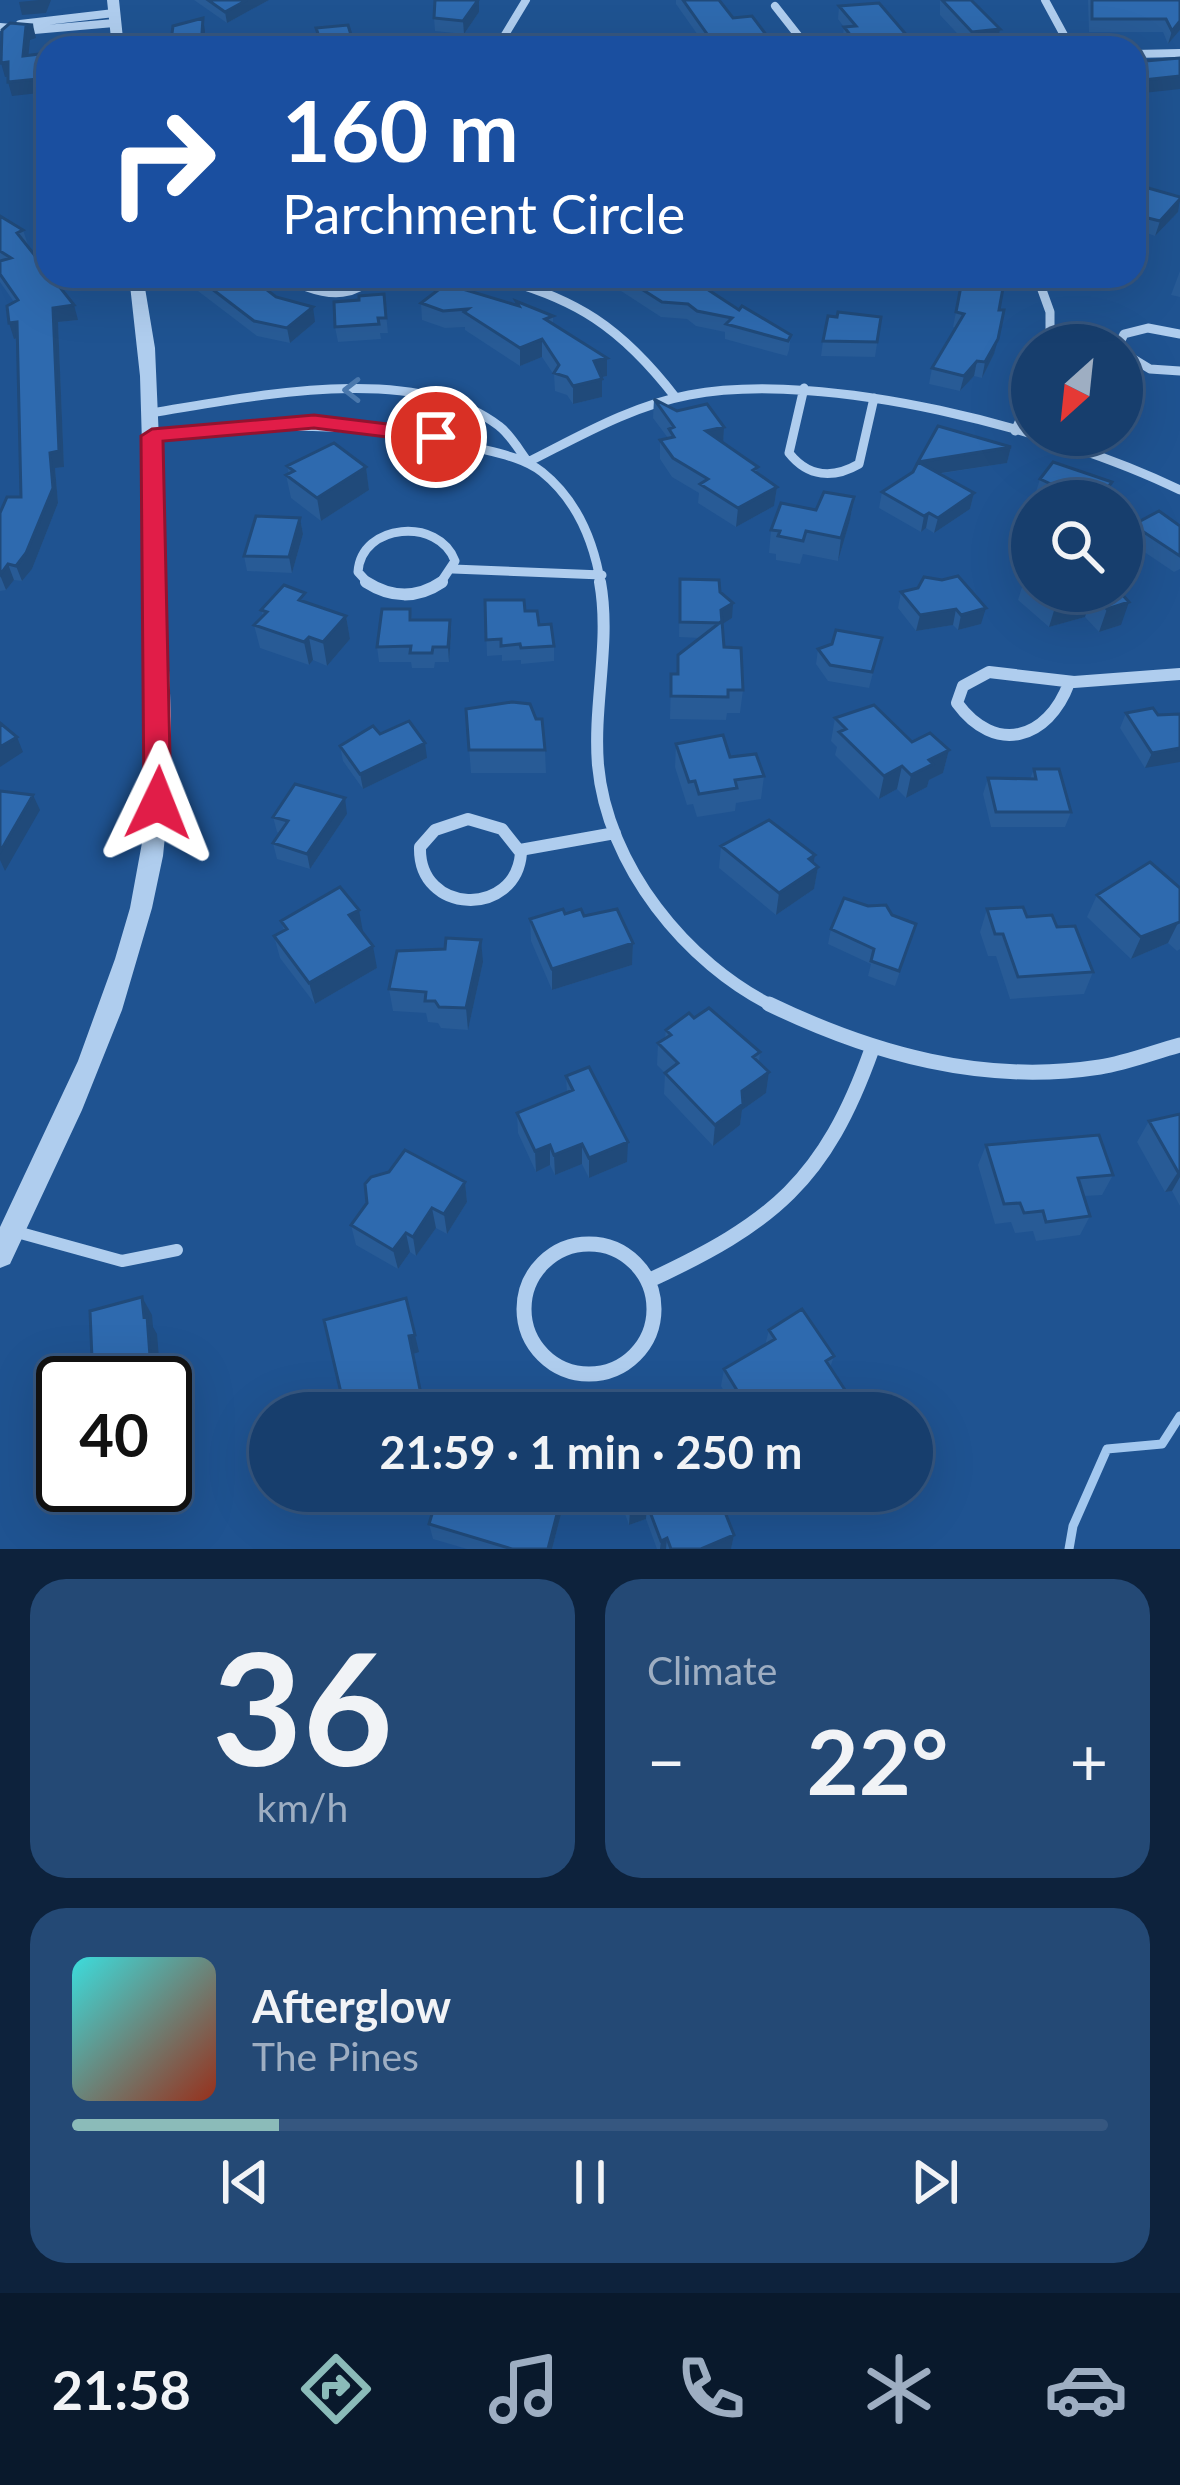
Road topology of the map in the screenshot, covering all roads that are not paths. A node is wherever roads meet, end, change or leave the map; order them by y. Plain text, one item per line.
1 (526, 0) edge
2 (1045, 0) edge
3 (775, 6) dead end
4 (114, 12) edge
5 (4, 27) edge
6 (504, 36) edge
7 (799, 36) edge
8 (1064, 36) edge
9 (1180, 53) edge
10 (1146, 54) edge
11 (137, 288) edge
12 (311, 288) edge
13 (359, 288) edge
14 (531, 288) edge
15 (1041, 288) edge
16 (1050, 324) edge
17 (1143, 329) edge
18 (1180, 334) edge
19 (1143, 364) edge
20 (1180, 370) edge
21 (804, 388) junction
22 (676, 398) junction
23 (874, 398) junction
24 (150, 412) junction
25 (1011, 430) edge
26 (152, 436) junction
27 (1099, 456) edge
28 (528, 462) junction
29 (1180, 490) edge
30 (453, 569) junction
31 (602, 574) junction
32 (1180, 674) edge
33 (1069, 683) junction
34 (615, 833) junction
35 (520, 850) junction
36 (1180, 1045) edge
37 (872, 1049) junction
38 (12, 1231) junction
39 (177, 1250) dead end
40 (0, 1255) edge
41 (648, 1281) junction

1 - 6 street
2 - 8 street
3 - 7 street
4 - 5 street
9 - 10 street
11 - 24 street
12 - 13 street
14 - 22 street
15 - 16 street
17 - 18 street
19 - 20 street
21 - 22 street
21 - 23 street
21 - 23 street
22 - 28 street
23 - 25 street
24 - 26 street
28 -> 24 street
26 - 28 street
26 - 38 street
27 - 29 street
28 - 31 street
30 - 30 street
30 - 31 street
31 - 34 street
32 - 33 street
33 - 33 street
34 - 35 street
34 - 37 street
35 - 35 street
36 - 37 street
37 - 41 street
38 - 39 lane
38 - 40 street
41 - 41 street

